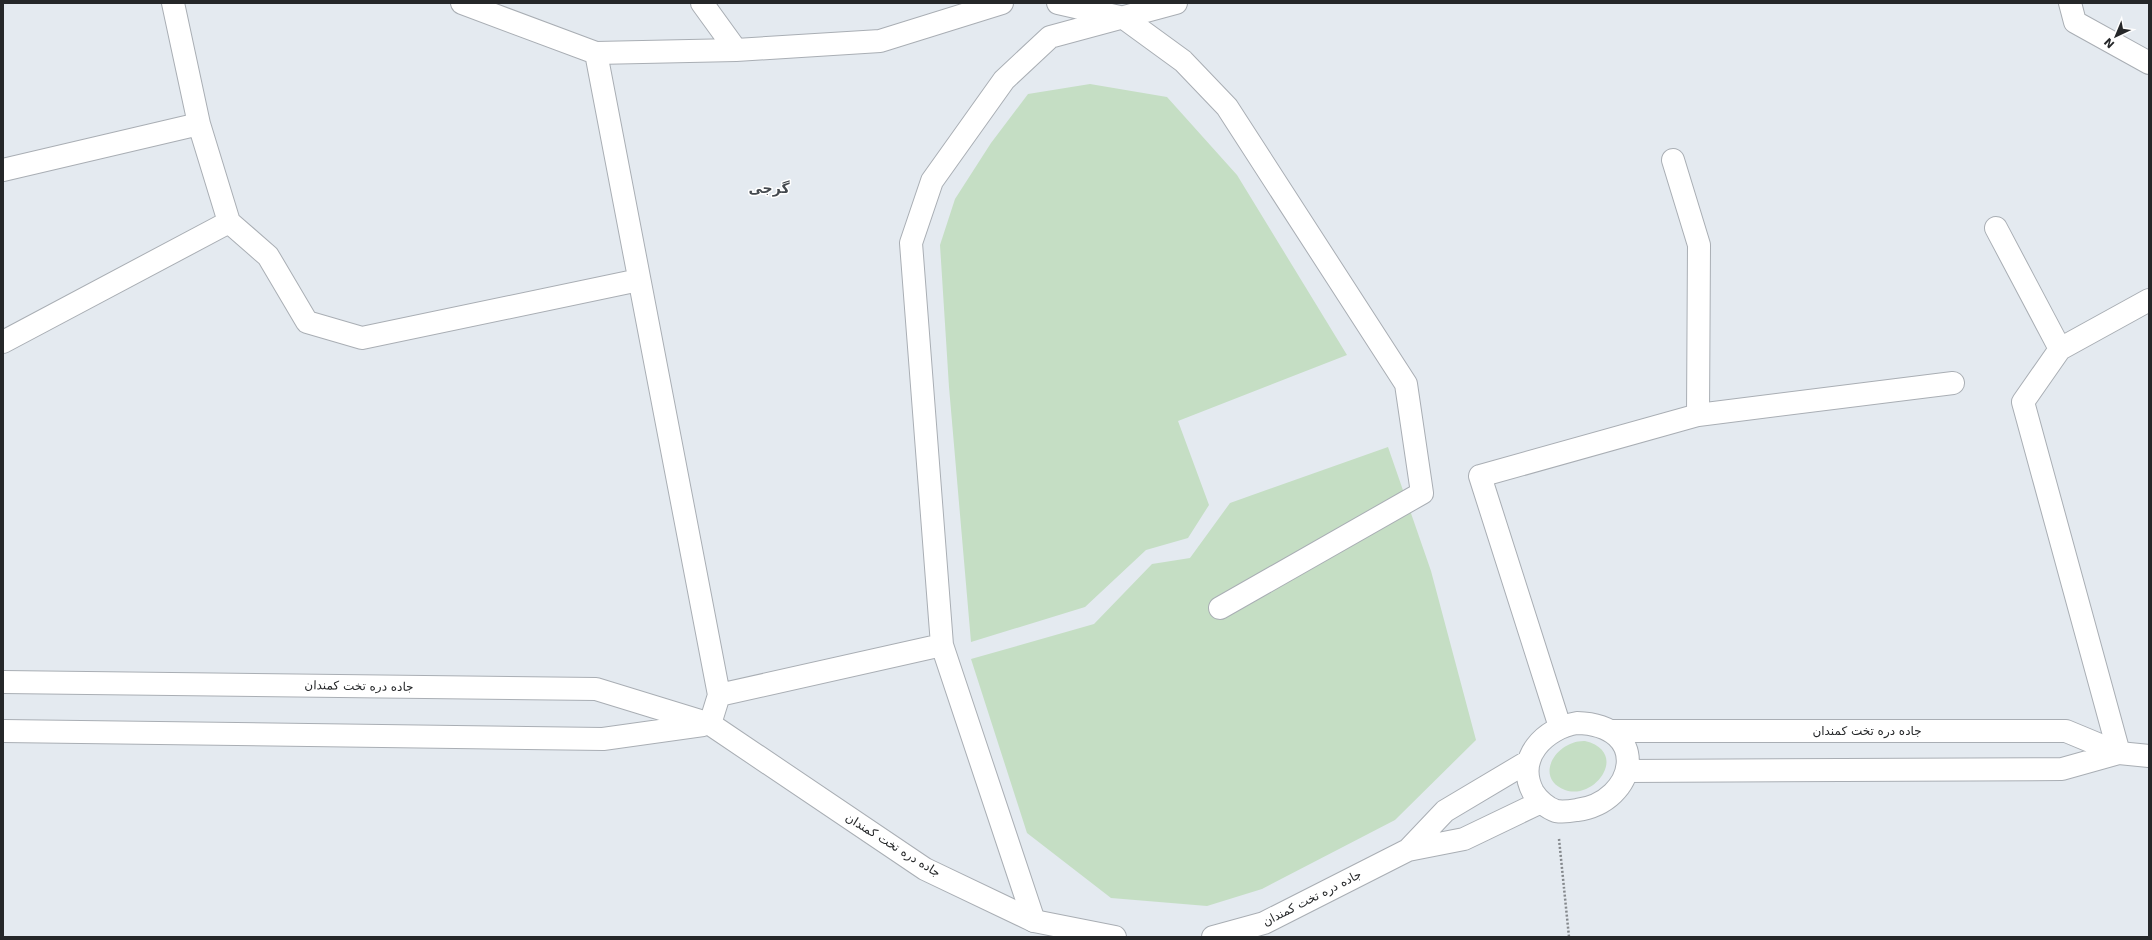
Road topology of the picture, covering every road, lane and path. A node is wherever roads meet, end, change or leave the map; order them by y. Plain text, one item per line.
1 (173, 3) edge
2 (462, 3) edge
3 (702, 3) edge
4 (1002, 3) edge
5 (1058, 3) edge
6 (1176, 3) edge
7 (2070, 3) edge
8 (1124, 18) junction
9 (736, 50) junction
10 (596, 53) junction
11 (2149, 63) edge
12 (200, 124) junction
13 (1673, 160) dead end
14 (3, 170) edge
15 (229, 222) junction
16 (1996, 228) dead end
17 (639, 280) junction
18 (2149, 300) edge
19 (3, 342) edge
20 (2060, 349) junction
21 (1953, 383) dead end
22 (1698, 415) junction
23 (1220, 608) dead end
24 (942, 645) junction
25 (3, 682) edge
26 (719, 695) junction
27 (710, 724) junction
28 (1560, 727) junction
29 (3, 731) edge
30 (1610, 731) junction
31 (2119, 753) junction
32 (2149, 756) edge
33 (1529, 760) junction
34 (1627, 771) junction
35 (1549, 806) junction
36 (1408, 850) junction
37 (1034, 921) junction
38 (1115, 937) edge
39 (1213, 937) edge
40 (1569, 937) edge

1 - 12 street
2 - 10 street
3 - 9 street
4 - 9 street
5 - 8 street
6 - 8 street
7 - 11 street
8 - 23 street
8 - 24 street
9 - 10 street
10 - 17 street
12 - 14 street
12 - 15 street
13 - 22 street
15 - 17 street
15 - 19 street
16 - 20 street
17 - 26 street
18 - 20 street
20 - 31 street
21 - 22 street
22 - 28 street
24 - 26 street
24 - 37 street
25 - 27 street, جاده دره تخت کمندان
26 - 27 street
27 - 29 street
27 - 37 street, جاده دره تخت کمندان
28 - 30 street
28 - 33 street
30 - 31 street, جاده دره تخت کمندان
30 - 34 street
31 - 32 street, جاده دره تخت کمندان
31 - 34 street, جاده دره تخت کمندان
33 - 35 street
33 - 36 street, جاده دره تخت کمندان
34 - 35 street
35 - 36 street, جاده دره تخت کمندان
35 - 40 path
36 - 39 street, جاده دره تخت کمندان
37 - 38 street, جاده دره تخت کمندان

